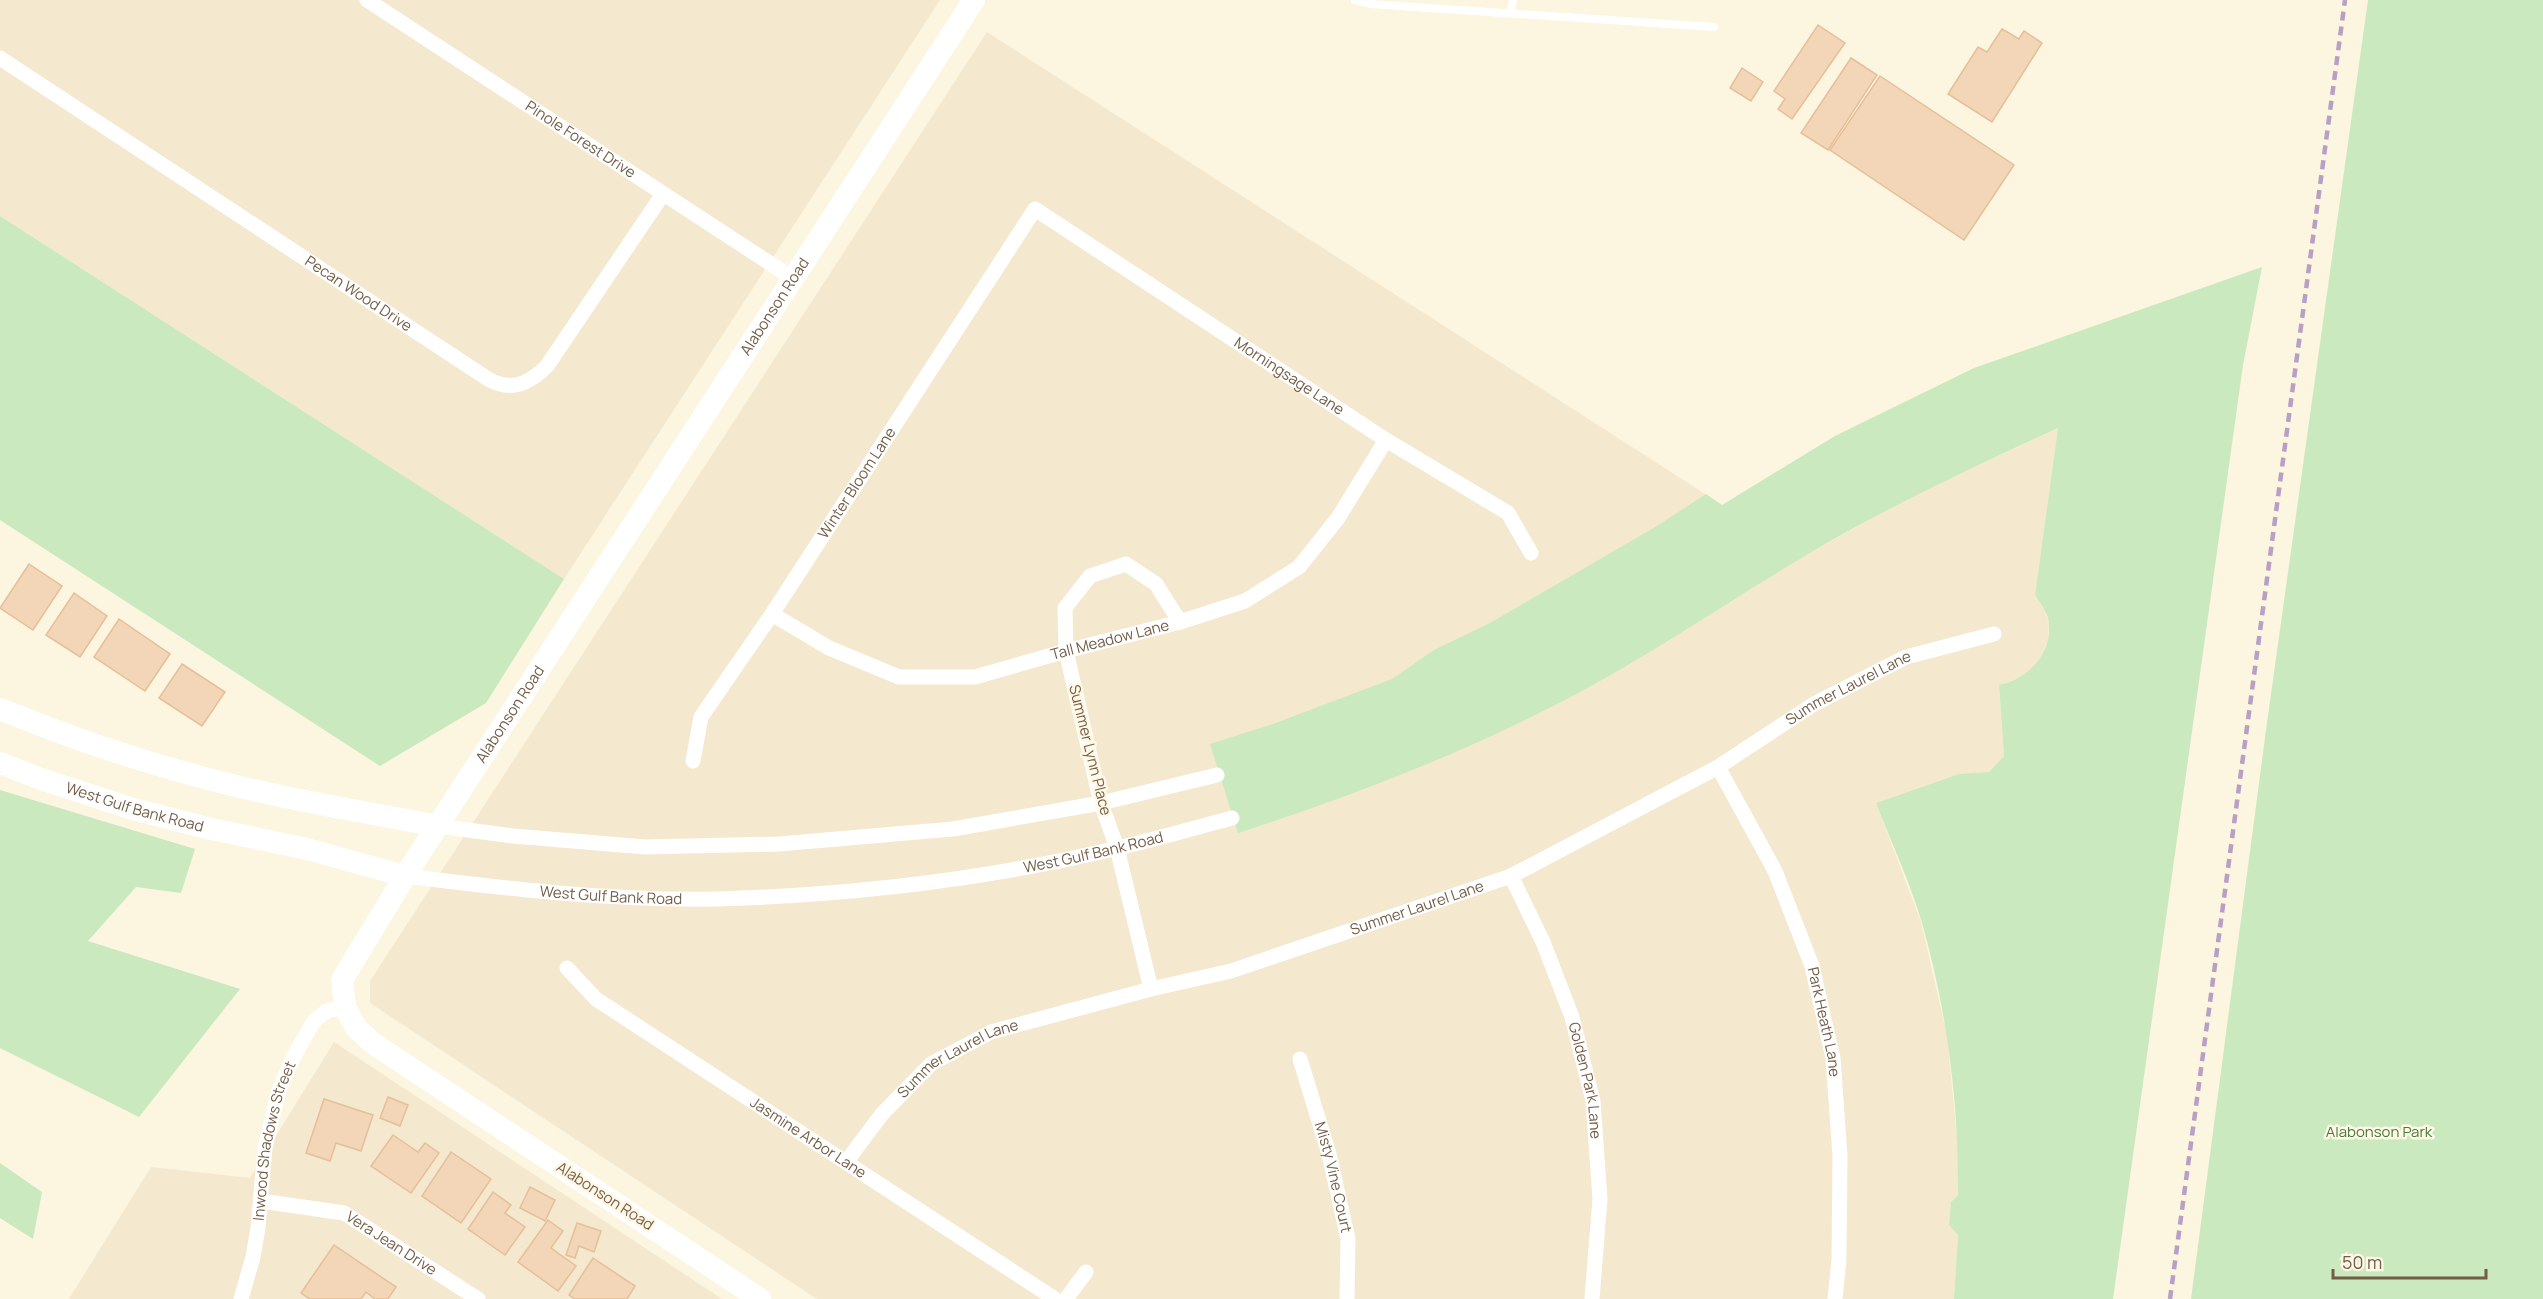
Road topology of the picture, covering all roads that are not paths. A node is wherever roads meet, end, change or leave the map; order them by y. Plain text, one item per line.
1 (367, 0) edge
2 (974, 0) edge
3 (1355, 0) edge
4 (1513, 0) edge
5 (1511, 13) junction
6 (1714, 27) dead end
7 (0, 58) edge
8 (663, 194) junction
9 (1035, 210) joint
10 (794, 279) junction
11 (1386, 440) junction
12 (1531, 553) dead end
13 (772, 614) junction
14 (1180, 622) junction
15 (1994, 634) dead end
16 (1065, 651) junction
17 (0, 709) edge
18 (693, 761) dead end
19 (0, 763) edge
20 (1718, 767) junction
21 (1217, 775) dead end
22 (1101, 803) junction
23 (1232, 818) dead end
24 (438, 826) junction
25 (1117, 848) junction
26 (405, 876) junction
27 (1512, 876) junction
28 (567, 968) dead end
29 (1151, 989) junction
30 (345, 1007) junction
31 (1300, 1059) dead end
32 (846, 1162) junction
33 (261, 1201) junction
34 (1086, 1272) dead end
35 (241, 1299) edge
36 (478, 1299) edge
37 (760, 1299) edge
38 (1055, 1299) edge
39 (1066, 1299) edge
40 (1347, 1299) edge
41 (1592, 1299) edge
42 (1835, 1299) edge

1 - 8 street, Pinole Forest Drive
2 - 10 street, Alabonson Road
3 - 5 lane
4 - 5 lane
5 - 6 lane
7 - 8 street, Pecan Wood Drive
8 - 10 street, Pinole Forest Drive
9 - 11 street, Morningsage Lane
9 - 13 street, Winter Bloom Lane
10 - 24 street, Alabonson Road
11 - 12 street, Morningsage Lane
11 - 14 street, Tall Meadow Lane
13 - 16 street, Tall Meadow Lane
13 - 18 street, Winter Bloom Lane
14 - 16 street, Tall Meadow Lane
14 - 16 street, Summer Lynn Place
15 - 20 street, Summer Laurel Lane
16 - 22 street, Summer Lynn Place
17 - 24 street
19 - 26 street, West Gulf Bank Road
20 - 27 street, Summer Laurel Lane
20 - 42 street, Park Heath Lane
21 - 22 street
22 - 24 street
22 - 25 street, Summer Lynn Place
23 - 25 street, West Gulf Bank Road
24 - 26 street, Alabonson Road
25 - 26 street, West Gulf Bank Road
25 - 29 street, Summer Lynn Place
26 - 30 street, Alabonson Road
27 - 29 street, Summer Laurel Lane
27 - 41 street, Golden Park Lane
28 - 32 street, Jasmine Arbor Lane
29 - 32 street, Summer Laurel Lane
30 - 33 street, Inwood Shadows Street
30 - 37 street, Alabonson Road
31 - 40 street, Misty Vine Court
32 - 38 street, Jasmine Arbor Lane
33 - 35 street, Inwood Shadows Street
33 - 36 street, Vera Jean Drive
34 - 39 street

